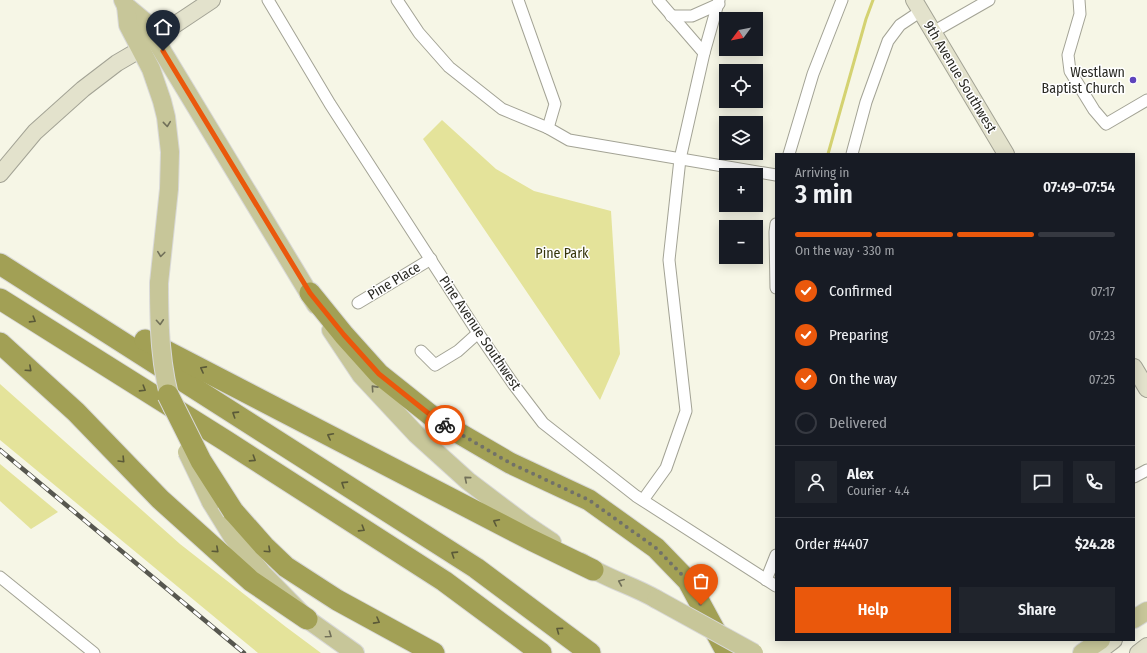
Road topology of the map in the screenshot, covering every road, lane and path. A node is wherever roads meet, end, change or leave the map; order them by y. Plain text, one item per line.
1 (212, 0) edge
2 (268, 0) edge
3 (398, 0) edge
4 (518, 0) edge
5 (658, 0) edge
6 (842, 0) edge
7 (989, 0) edge
8 (1079, 0) edge
9 (719, 2) edge
10 (125, 3) edge
11 (918, 5) edge
12 (672, 16) junction
13 (933, 32) junction
14 (155, 38) junction
15 (141, 49) junction
16 (704, 53) junction
17 (1147, 100) edge
18 (548, 128) junction
19 (789, 153) edge
20 (852, 153) edge
21 (1005, 153) edge
22 (680, 159) junction
23 (0, 174) edge
24 (775, 175) edge
25 (431, 259) junction
26 (0, 264) edge
27 (310, 293) junction
28 (0, 299) edge
29 (358, 303) dead end
30 (478, 333) junction
31 (120, 340) junction
32 (0, 343) edge
33 (421, 351) dead end
34 (1135, 368) edge
35 (1147, 389) edge
36 (168, 396) junction
37 (1147, 470) edge
38 (1135, 476) edge
39 (643, 500) junction
40 (775, 558) edge
41 (593, 570) junction
42 (0, 577) edge
43 (766, 580) junction
44 (775, 585) edge
45 (1147, 611) edge
46 (1147, 614) edge
47 (1135, 618) edge
48 (307, 619) junction
49 (1135, 623) edge
50 (1100, 641) edge
51 (1113, 641) edge
52 (1147, 646) edge
53 (94, 653) edge
54 (355, 653) edge
55 (434, 653) edge
56 (541, 653) edge
57 (590, 653) edge
58 (727, 653) edge
59 (754, 653) edge
60 (1082, 653) edge
61 (1097, 653) edge
62 (1138, 653) edge

1 - 14 street
2 - 25 street, Pine Avenue Southwest
3 - 18 street
4 - 18 street
5 - 12 street
6 - 19 street
7 - 13 street
8 - 17 street
9 - 12 street
9 - 16 street
10 - 14 main road
10 - 15 main road
11 - 13 street, 9th Avenue Southwest
11 - 20 street
12 - 16 street
13 - 21 street, 9th Avenue Southwest
14 - 15 street
14 - 27 main road
15 - 23 street
15 -> 36 main road, bridge
16 - 22 street
18 - 22 street
22 - 24 street
22 - 39 street
25 - 29 street, Pine Place
25 - 30 street, Pine Avenue Southwest
26 - 31 highway
41 -> 27 main road
27 - 58 highway
28 -> 56 highway
30 - 33 street
30 - 39 street, Pine Avenue Southwest
41 -> 31 highway
57 -> 31 highway
32 -> 48 highway
34 - 35 street
36 - 48 main road, bridge
36 -> 55 highway, bridge
37 - 38 street
39 - 43 street, Pine Avenue Southwest
40 - 43 street
59 -> 41 main road, bridge
42 - 53 street
43 - 44 street, Pine Avenue Southwest
45 - 47 main road
46 - 49 street
48 -> 54 main road
50 - 60 main road
51 - 61 street
52 - 62 street

